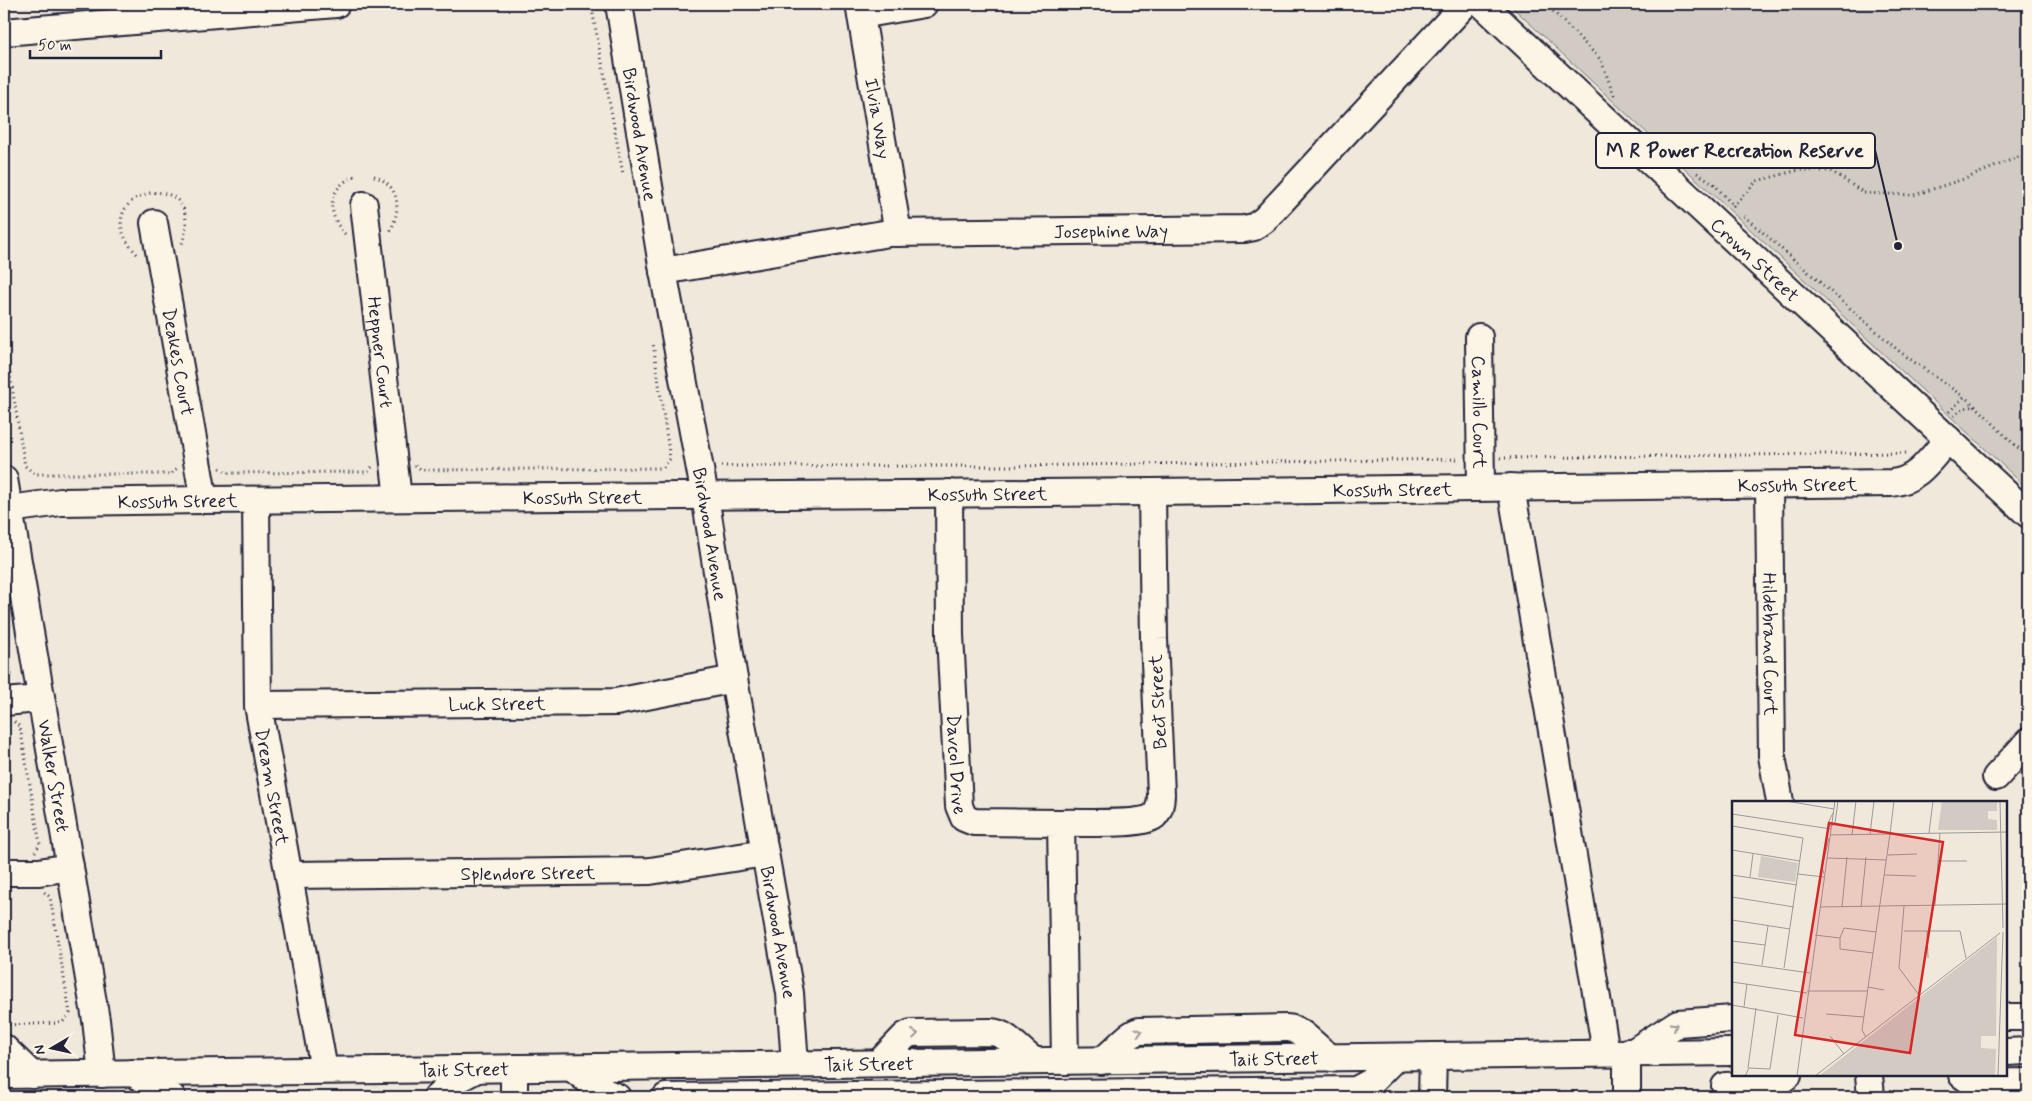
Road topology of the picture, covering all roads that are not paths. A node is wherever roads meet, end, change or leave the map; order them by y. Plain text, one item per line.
1 (336, 4) edge
2 (619, 4) edge
3 (924, 4) edge
4 (1465, 4) edge
5 (1482, 4) edge
6 (860, 9) edge
7 (191, 10) edge
8 (4, 32) edge
9 (364, 205) dead end
10 (154, 223) dead end
11 (898, 233) junction
12 (663, 271) junction
13 (1479, 337) dead end
14 (1941, 432) junction
15 (4, 479) edge
16 (1769, 485) junction
17 (1481, 487) junction
18 (1511, 487) junction
19 (1152, 492) junction
20 (949, 493) junction
21 (705, 496) junction
22 (398, 498) junction
23 (204, 500) junction
24 (256, 500) junction
25 (7, 512) edge
26 (2028, 514) edge
27 (734, 679) junction
28 (40, 699) junction
29 (258, 706) junction
30 (7, 711) edge
31 (2028, 742) edge
32 (1996, 777) dead end
33 (1780, 801) edge
34 (1061, 823) junction
35 (765, 853) junction
36 (70, 867) junction
37 (14, 872) edge
38 (289, 876) junction
39 (2007, 1017) edge
40 (2028, 1017) edge
41 (1732, 1019) edge
42 (4, 1048) edge
43 (2028, 1051) edge
44 (1622, 1052) junction
45 (1732, 1052) edge
46 (2007, 1052) edge
47 (1432, 1056) junction
48 (1395, 1058) junction
49 (1065, 1061) junction
50 (795, 1064) junction
51 (514, 1068) junction
52 (572, 1068) junction
53 (477, 1069) junction
54 (324, 1070) junction
55 (133, 1073) junction
56 (102, 1074) junction
57 (1787, 1076) edge
58 (1869, 1076) edge
59 (1964, 1076) edge
60 (34, 1079) edge
61 (2028, 1082) edge
62 (1725, 1086) dead end
63 (4, 1091) edge
64 (172, 1097) edge
65 (437, 1097) edge
66 (514, 1097) edge
67 (617, 1097) edge
68 (666, 1097) edge
69 (1432, 1097) edge
70 (1627, 1097) edge
71 (1871, 1097) edge

1 - 7 street
2 - 12 street, Birdwood Avenue
3 - 6 street
4 - 11 street, Josephine Way
5 - 14 street, Crown Street
6 - 11 street, Ilvia Way
7 - 8 street
9 - 22 street, Heppner Court
10 - 23 street, Deakes Court
11 - 12 street, Josephine Way
12 - 21 street, Birdwood Avenue
13 - 17 street, Camillo Court
14 - 16 street, Kossuth Street
14 - 26 street, Crown Street
15 - 25 street, Walker Street
16 - 18 street, Kossuth Street
16 - 33 street, Hildebrand Court
17 - 18 street, Kossuth Street
17 - 19 street, Kossuth Street
18 - 44 street
19 - 20 street, Kossuth Street
19 - 34 street, Bect Street
20 - 21 street, Kossuth Street
20 - 34 street, Davcol Drive
21 - 22 street, Kossuth Street
21 - 27 street, Birdwood Avenue
22 - 24 street, Kossuth Street
23 - 24 street, Kossuth Street
23 - 25 street, Kossuth Street
24 - 29 street, Dream Street
25 - 28 street, Walker Street
27 - 29 street, Luck Street
27 - 35 street, Birdwood Avenue
28 - 30 street
28 - 36 street, Walker Street
29 - 38 street, Dream Street
31 - 32 street
34 - 49 street
35 - 38 street, Splendore Street
35 - 50 street, Birdwood Avenue
36 - 37 street
36 - 56 street, Walker Street
38 - 54 street, Dream Street
39 - 40 street
44 -> 41 street
42 - 60 street
43 - 46 street
44 - 45 street, Tait Street
44 - 47 street, Tait Street
44 - 70 street
47 - 48 street, Tait Street
47 - 69 street
48 - 49 street, Tait Street
48 - 68 street
49 - 50 street, Tait Street
50 - 52 street, Tait Street
51 - 52 street, Tait Street
51 - 53 street, Tait Street
51 - 66 street
52 - 67 street
53 - 54 street, Tait Street
53 - 65 street
54 - 55 street, Tait Street
55 - 56 street, Tait Street
55 - 64 street
56 - 60 street, Tait Street
57 - 62 street
58 - 71 street
59 - 61 street
60 - 63 street

